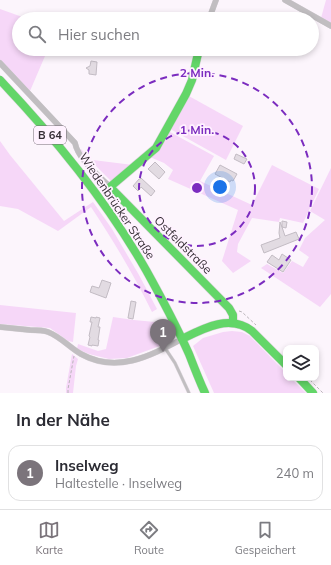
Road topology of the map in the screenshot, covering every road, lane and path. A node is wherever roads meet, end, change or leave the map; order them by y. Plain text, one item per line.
1 (216, 0) edge
2 (285, 0) edge
3 (212, 12) edge
4 (306, 12) edge
5 (319, 19) edge
6 (331, 26) edge
7 (197, 56) edge
8 (0, 63) edge
9 (0, 80) edge
10 (110, 187) junction
11 (233, 323) junction
12 (0, 327) edge
13 (182, 340) junction
14 (165, 348) junction
15 (75, 350) junction
16 (283, 362) edge
17 (302, 381) edge
18 (311, 381) edge
19 (68, 393) edge
20 (189, 393) edge
21 (205, 393) edge
22 (314, 393) edge
23 (323, 393) edge

1 - 3 street
2 - 4 street
5 - 6 street
7 - 10 main road
8 - 10 street, Ostfeldstraße
9 - 13 main road, Wiedenbrücker Straße / B 64
10 - 11 main road, Ostfeldstraße
11 - 13 main road
11 - 16 main road
12 - 15 street
13 - 14 street
13 - 21 main road, Wiedenbrücker Straße / B 64
14 - 15 street
14 - 20 lane
15 - 19 path
17 - 22 main road
18 - 23 path

